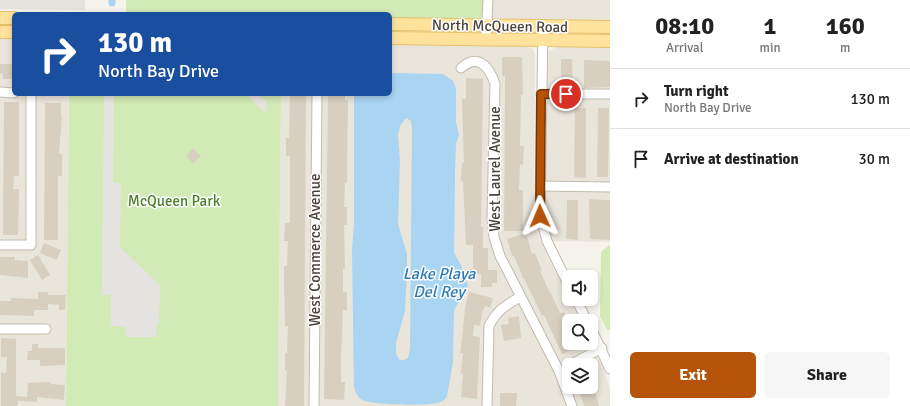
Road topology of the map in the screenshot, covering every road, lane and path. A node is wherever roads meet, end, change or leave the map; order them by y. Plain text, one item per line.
1 (488, 0) edge
2 (0, 18) edge
3 (12, 18) edge
4 (392, 24) edge
5 (487, 25) junction
6 (542, 26) junction
7 (610, 27) edge
8 (0, 32) edge
9 (12, 32) edge
10 (392, 38) edge
11 (486, 40) junction
12 (542, 40) junction
13 (610, 41) edge
14 (461, 68) dead end
15 (0, 92) edge
16 (12, 92) edge
17 (541, 94) junction
18 (610, 94) edge
19 (31, 96) edge
20 (316, 96) edge
21 (540, 186) junction
22 (610, 187) edge
23 (0, 245) edge
24 (562, 271) edge
25 (520, 297) junction
26 (0, 329) edge
27 (46, 329) dead end
28 (598, 341) edge
29 (602, 348) junction
30 (583, 358) edge
31 (562, 369) edge
32 (610, 369) edge
33 (559, 371) junction
34 (314, 406) edge
35 (487, 406) edge
36 (572, 406) edge

1 - 5 street
2 - 3 main road
4 - 5 main road, North McQueen Road
5 - 6 main road, North McQueen Road
5 - 11 street
6 - 7 main road, North McQueen Road
6 - 12 street
8 - 9 main road
10 - 11 main road, North McQueen Road
11 - 12 main road, North McQueen Road
12 - 13 main road, North McQueen Road
12 - 17 street
14 - 25 street, West Laurel Avenue
15 - 16 street
17 - 18 street
17 - 21 street
19 - 23 street
20 - 34 street, West Commerce Avenue
21 - 22 street
21 - 24 street
25 - 33 street, West Laurel Avenue
25 - 35 street
26 - 27 street
28 - 29 street
29 - 30 street
29 - 32 street
31 - 33 street
33 - 36 street, West Laurel Avenue

